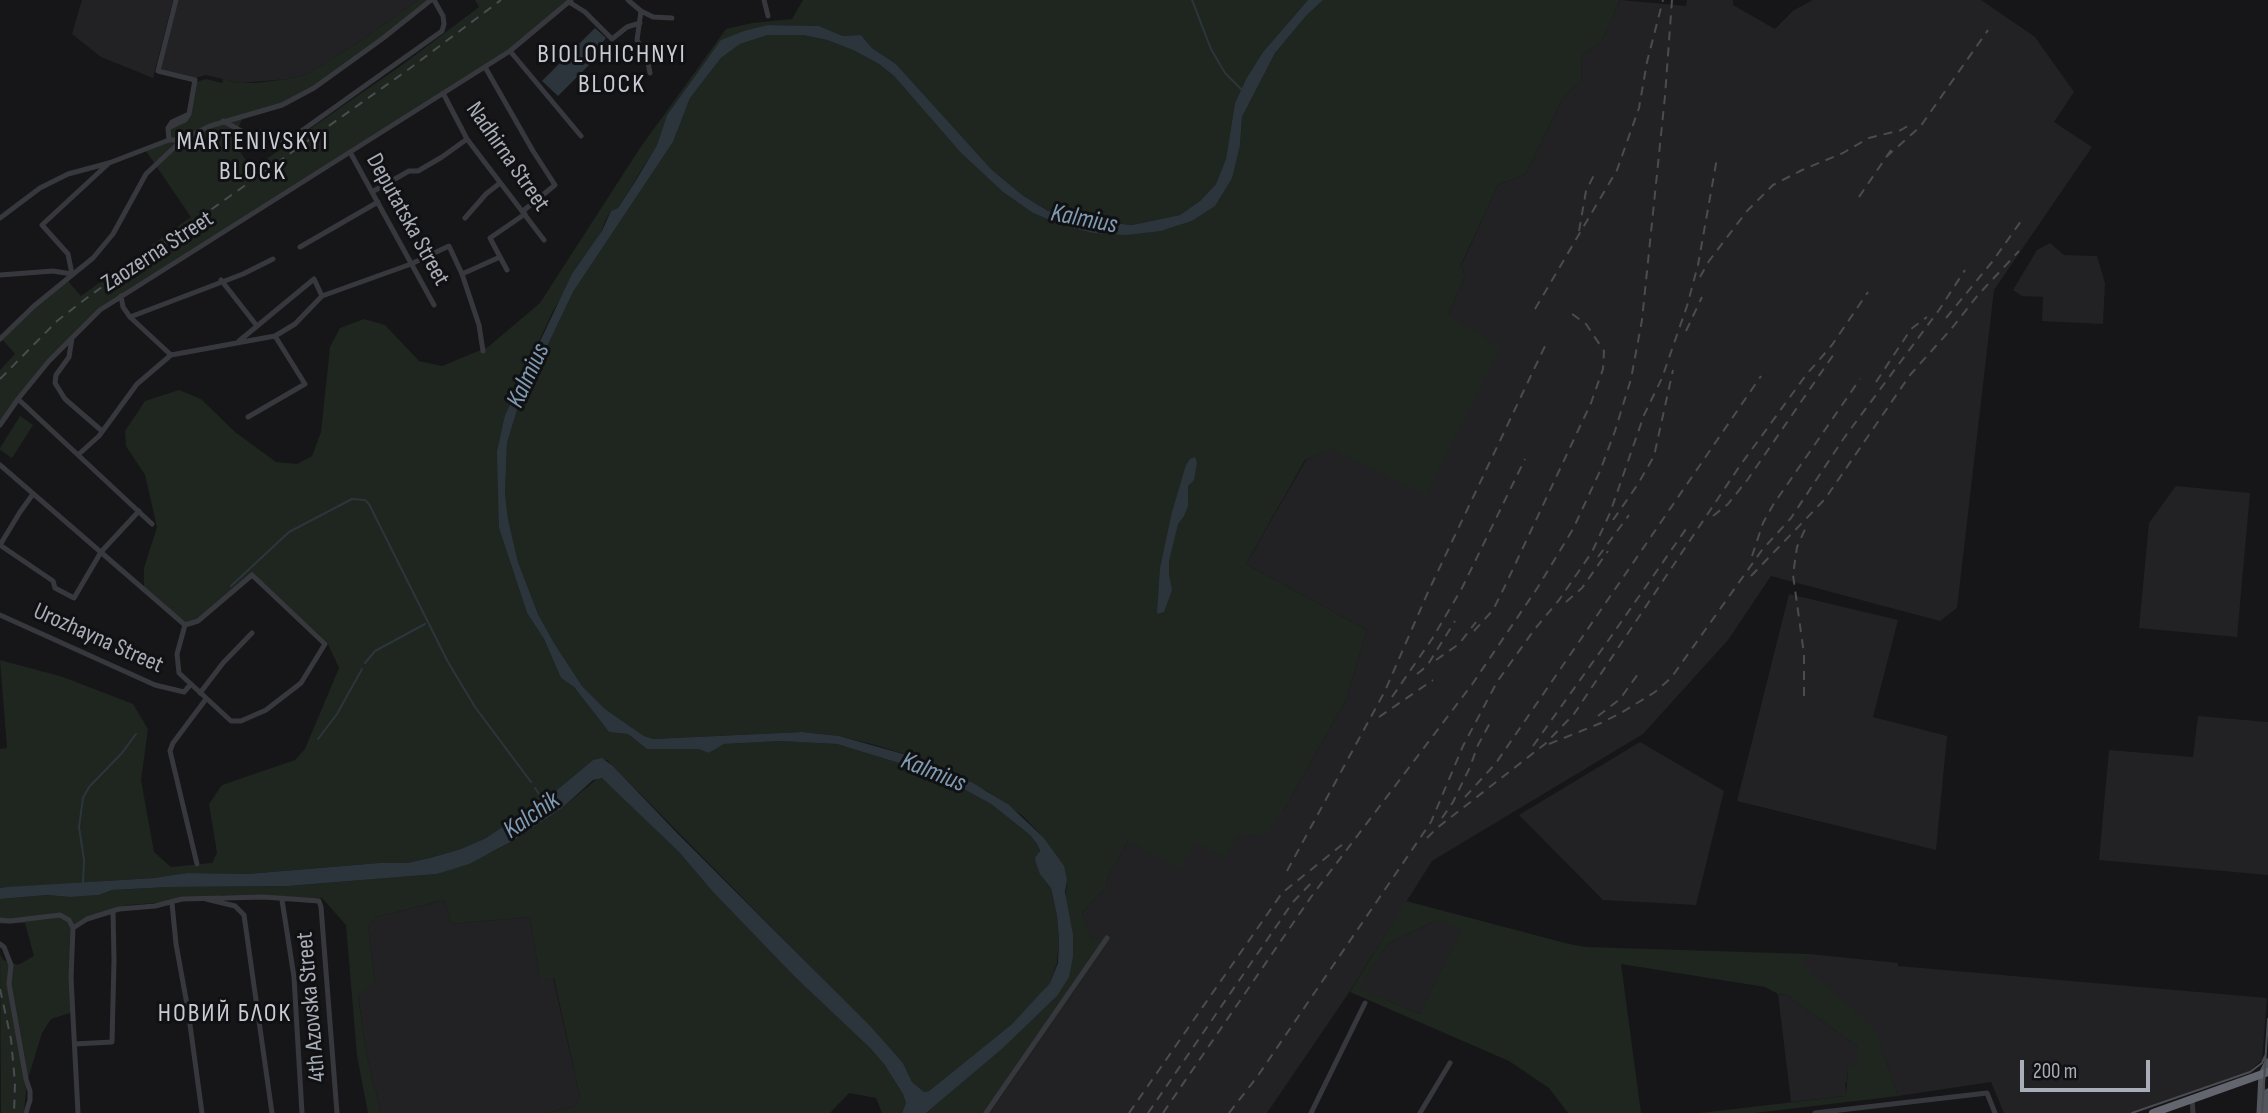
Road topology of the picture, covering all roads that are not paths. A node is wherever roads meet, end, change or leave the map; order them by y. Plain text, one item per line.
1 (176, 0) edge
2 (433, 0) edge
3 (628, 0) edge
4 (764, 0) edge
5 (570, 1) edge
6 (642, 11) junction
7 (768, 16) dead end
8 (672, 18) dead end
9 (640, 23) junction
10 (510, 51) junction
11 (485, 67) junction
12 (649, 73) dead end
13 (443, 93) junction
14 (223, 121) junction
15 (581, 135) dead end
16 (467, 139) junction
17 (169, 140) junction
18 (181, 140) junction
19 (170, 150) junction
20 (350, 152) junction
21 (109, 163) junction
22 (500, 183) junction
23 (372, 192) junction
24 (378, 202) junction
25 (524, 212) junction
26 (0, 218) edge
27 (465, 218) dead end
28 (544, 240) dead end
29 (300, 247) dead end
30 (500, 257) junction
31 (273, 259) dead end
32 (411, 264) junction
33 (507, 270) dead end
34 (72, 274) junction
35 (463, 274) junction
36 (0, 275) edge
37 (221, 280) junction
38 (121, 296) junction
39 (322, 296) junction
40 (434, 305) dead end
41 (130, 317) junction
42 (257, 326) junction
43 (275, 336) junction
44 (72, 338) junction
45 (0, 339) edge
46 (238, 343) junction
47 (483, 351) dead end
48 (171, 355) junction
49 (18, 398) junction
50 (248, 417) dead end
51 (0, 425) edge
52 (102, 431) junction
53 (79, 454) junction
54 (0, 465) edge
55 (33, 494) junction
56 (139, 511) junction
57 (152, 524) dead end
58 (101, 552) junction
59 (0, 615) edge
60 (185, 625) junction
61 (252, 633) dead end
62 (191, 684) junction
63 (200, 692) junction
64 (206, 699) junction
65 (197, 864) dead end
66 (206, 899) junction
67 (282, 900) junction
68 (172, 902) junction
69 (113, 911) junction
70 (0, 920) edge
71 (73, 928) junction
72 (1107, 938) dead end
73 (0, 944) edge
74 (1365, 1003) dead end
75 (75, 1044) junction
76 (2268, 1062) edge
77 (1450, 1063) dead end
78 (2265, 1073) edge
79 (2268, 1092) edge
80 (2192, 1099) junction
81 (26, 1113) edge
82 (78, 1113) edge
83 (202, 1113) edge
84 (272, 1113) edge
85 (302, 1113) edge
86 (337, 1113) edge
87 (986, 1113) edge
88 (1311, 1113) edge
89 (1420, 1113) edge
90 (1815, 1113) edge
91 (1996, 1113) edge
92 (2152, 1113) edge
93 (2193, 1113) edge
94 (2260, 1113) edge
95 (2266, 1113) edge

1 - 17 street
2 - 14 street
2 - 14 street
3 - 6 street
4 - 7 street
5 - 9 street
5 - 10 street, Zaozerna Street
6 - 8 street
6 - 9 street
9 - 12 street
10 - 11 street, Zaozerna Street
10 - 15 street
11 - 13 street, Zaozerna Street
11 - 25 street
13 - 16 street, Nadhirna Street
13 - 20 street, Zaozerna Street
14 - 18 street
16 - 22 street, Nadhirna Street
16 - 23 street
17 - 18 street
17 - 19 street
17 - 21 street
18 - 19 street
19 - 34 street
20 - 23 street, Deputatska Street
20 - 38 street, Zaozerna Street
21 - 26 street
21 - 34 street
22 - 25 street, Nadhirna Street
22 - 27 street
23 - 24 street, Deputatska Street
24 - 29 street
24 - 32 street, Deputatska Street
25 - 28 street, Nadhirna Street
25 - 30 street
30 - 33 street
30 - 35 street
31 - 37 street
32 - 35 street
32 - 39 street
32 - 40 street, Deputatska Street
34 - 36 street
34 - 45 street
35 - 47 street
37 - 41 street
37 - 42 street
38 - 41 street
38 - 44 street, Zaozerna Street
39 - 42 street
39 - 43 street
41 - 48 street
42 - 46 street
43 - 46 street
43 - 50 street
44 - 49 street, Zaozerna Street
44 - 52 street
46 - 48 street
48 - 52 street
49 - 51 street, Zaozerna Street
49 - 53 street
52 - 53 street
53 - 56 street
54 - 55 street
55 - 58 street
55 - 58 street
56 - 57 street
56 - 58 street
58 - 60 street
59 - 62 street, Urozhayna Street
60 - 62 street
60 - 64 street
61 - 63 street
62 - 63 street
63 - 64 street
64 - 65 street
66 - 67 street
66 - 68 street
66 - 84 street
67 - 85 street
67 - 86 street, 4th Azovska Street
68 - 69 street
68 - 83 street
69 - 71 street
69 - 75 street
70 - 71 street
71 - 75 street
72 - 87 street
73 - 81 street
74 - 88 street
75 - 82 street
76 - 78 main road
77 - 89 street
78 - 80 highway
78 - 94 main road
79 - 95 main road
80 - 92 highway
80 - 93 street
90 - 91 street

